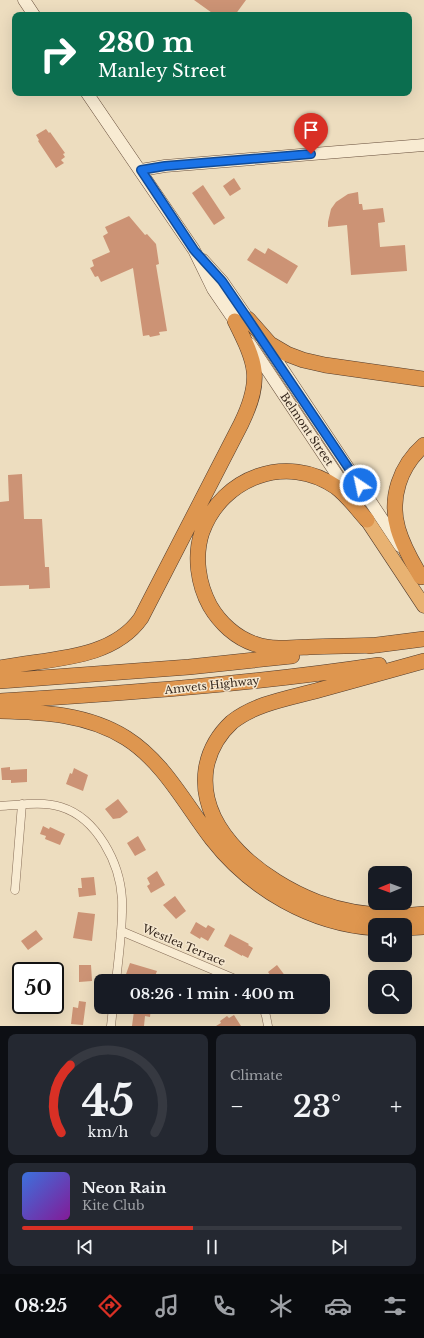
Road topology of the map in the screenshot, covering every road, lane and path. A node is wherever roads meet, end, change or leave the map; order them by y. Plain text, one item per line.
1 (24, 0) edge
2 (32, 12) edge
3 (89, 96) edge
4 (424, 146) edge
5 (141, 170) junction
6 (242, 320) junction
7 (424, 379) edge
8 (424, 445) edge
9 (367, 520) junction
10 (422, 579) edge
11 (422, 602) edge
12 (424, 639) edge
13 (379, 645) junction
14 (424, 658) edge
15 (424, 661) edge
16 (0, 668) edge
17 (0, 681) edge
18 (0, 701) edge
19 (0, 711) edge
20 (22, 804) junction
21 (0, 806) edge
22 (15, 890) dead end
23 (424, 914) edge
24 (368, 927) edge
25 (424, 927) edge
26 (412, 928) edge
27 (121, 931) junction
28 (117, 974) edge
29 (223, 974) edge
30 (112, 1014) edge
31 (265, 1014) edge
32 (111, 1026) edge
33 (268, 1026) edge

1 - 2 main road
3 - 5 main road, Belmont Street
4 - 5 main road
5 - 6 main road, Belmont Street
6 - 7 highway
6 - 9 main road, Belmont Street
6 - 10 main road, Belmont Street
6 - 16 highway
8 - 10 highway
9 - 11 highway, Belmont Street
9 - 13 highway
12 - 13 highway, Amvets Highway
13 - 17 highway, Amvets Highway
14 - 18 highway, Amvets Highway
15 - 23 highway
19 - 24 highway
20 - 21 street
20 - 22 street
20 - 27 street
25 - 26 highway
27 - 28 street
27 - 29 street, Westlea Terrace
30 - 32 street
31 - 33 street

